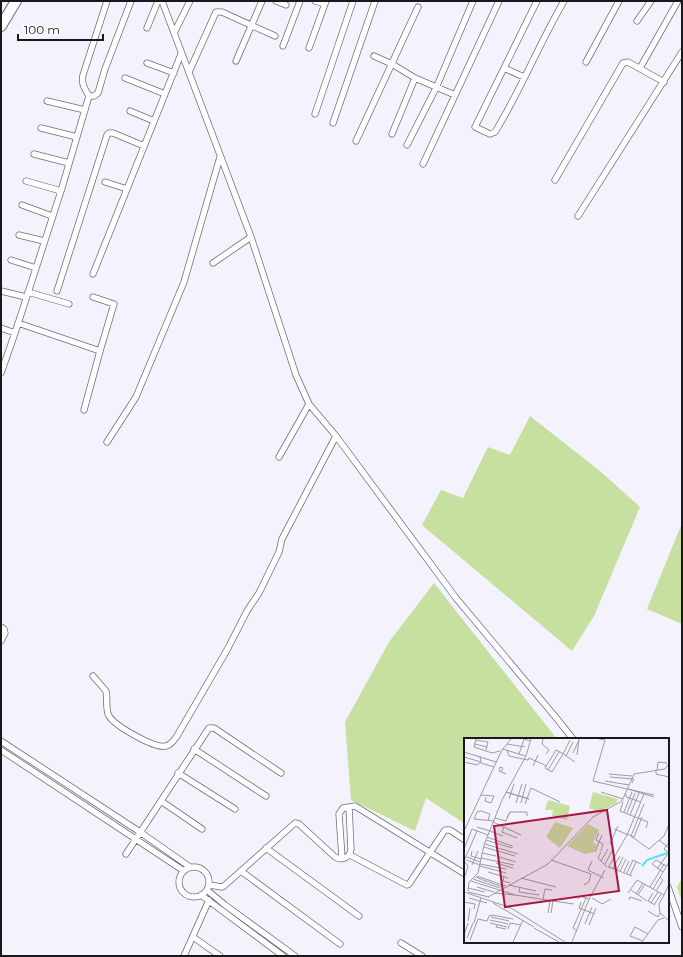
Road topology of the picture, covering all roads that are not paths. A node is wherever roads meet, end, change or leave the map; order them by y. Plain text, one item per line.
1 (15, 1) edge
2 (107, 1) edge
3 (130, 1) edge
4 (158, 1) edge
5 (162, 1) edge
6 (168, 1) edge
7 (190, 1) edge
8 (262, 1) edge
9 (276, 1) edge
10 (300, 1) edge
11 (315, 1) edge
12 (353, 1) edge
13 (375, 1) edge
14 (473, 1) edge
15 (499, 1) edge
16 (537, 1) edge
17 (564, 1) edge
18 (620, 1) edge
19 (651, 1) edge
20 (678, 1) edge
21 (326, 2) edge
22 (286, 5) dead end
23 (418, 7) dead end
24 (165, 8) junction
25 (637, 21) dead end
26 (252, 25) junction
27 (1, 26) edge
28 (147, 28) dead end
29 (174, 33) junction
30 (275, 36) dead end
31 (284, 46) dead end
32 (309, 48) dead end
33 (682, 52) edge
34 (181, 54) junction
35 (374, 56) dead end
36 (236, 61) dead end
37 (586, 62) dead end
38 (147, 63) dead end
39 (392, 64) junction
40 (504, 68) junction
41 (640, 68) junction
42 (188, 72) junction
43 (174, 73) junction
44 (524, 77) junction
45 (125, 78) dead end
46 (416, 78) junction
47 (664, 82) junction
48 (436, 88) junction
49 (165, 94) junction
50 (455, 95) junction
51 (89, 96) junction
52 (47, 101) dead end
53 (85, 110) junction
54 (130, 111) dead end
55 (315, 114) dead end
56 (154, 121) junction
57 (333, 123) dead end
58 (41, 128) dead end
59 (392, 134) dead end
60 (77, 137) junction
61 (356, 141) dead end
62 (407, 145) dead end
63 (144, 146) junction
64 (34, 154) dead end
65 (220, 157) junction
66 (69, 163) junction
67 (423, 164) dead end
68 (555, 180) dead end
69 (26, 181) dead end
70 (104, 182) dead end
71 (127, 189) junction
72 (61, 191) junction
73 (22, 205) dead end
74 (52, 216) junction
75 (578, 216) dead end
76 (19, 235) dead end
77 (251, 237) junction
78 (44, 241) junction
79 (10, 260) dead end
80 (213, 263) dead end
81 (36, 268) junction
82 (93, 274) dead end
83 (1, 291) edge
84 (56, 291) dead end
85 (27, 295) junction
86 (93, 297) dead end
87 (69, 304) dead end
88 (18, 323) junction
89 (1, 328) edge
90 (15, 333) junction
91 (100, 351) junction
92 (1, 373) edge
93 (309, 404) junction
94 (84, 410) dead end
95 (336, 436) junction
96 (107, 442) dead end
97 (279, 457) dead end
98 (1, 627) edge
99 (1, 641) edge
100 (92, 676) dead end
101 (571, 738) edge
102 (1, 741) edge
103 (194, 749) junction
104 (1, 750) edge
105 (178, 773) junction
106 (281, 773) dead end
107 (266, 796) dead end
108 (160, 801) junction
109 (349, 807) junction
110 (235, 809) dead end
111 (202, 830) dead end
112 (140, 832) junction
113 (136, 839) junction
114 (464, 839) edge
115 (266, 848) junction
116 (430, 852) junction
117 (126, 854) dead end
118 (350, 855) junction
119 (342, 858) junction
120 (190, 867) junction
121 (241, 870) junction
122 (184, 871) junction
123 (464, 873) edge
124 (208, 888) junction
125 (669, 890) edge
126 (201, 895) junction
127 (209, 900) junction
128 (359, 916) dead end
129 (682, 927) edge
130 (193, 937) junction
131 (401, 943) dead end
132 (340, 944) dead end
133 (184, 956) edge
134 (220, 956) edge
135 (283, 956) edge
136 (295, 956) edge
137 (422, 956) edge

1 - 27 highway
2 - 51 street
3 - 51 street
4 - 28 street
5 - 24 street
6 - 24 street
7 - 29 street
8 - 26 street
9 - 22 street
10 - 31 street
11 - 21 street
12 - 55 street
13 - 57 street
14 - 48 street
15 - 50 street
16 - 40 street
17 - 44 street
18 - 37 street
19 - 25 street
20 - 41 street
21 - 32 street
23 - 39 street
24 - 29 street
26 - 30 street
26 - 36 street
26 - 42 street
29 - 34 street
33 - 47 street
34 - 42 street
34 - 43 street
35 - 39 street
38 - 43 street
39 - 46 street
39 - 61 street
40 - 44 street
40 - 44 street
41 - 47 street
41 - 68 street
42 - 65 street
43 - 49 street
45 - 49 street
46 - 48 street
46 - 59 street
47 - 75 street
48 - 50 street
48 - 62 street
49 - 56 street
50 - 67 street
51 - 53 street
52 - 53 street
53 - 60 street
54 - 56 street
56 - 63 street
58 - 60 street
60 - 66 street
63 - 71 street
63 - 84 street
64 - 66 street
65 - 77 street
65 - 96 street
66 - 72 street
69 - 72 street
70 - 71 street
71 - 82 street
72 - 74 street
73 - 74 street
74 - 78 street
76 - 78 street
77 - 80 street
77 - 93 street
78 - 81 street
79 - 81 street
81 - 85 street
83 - 85 street
85 - 87 street
85 - 88 street
86 - 91 street
88 - 90 street
88 - 91 street
89 - 90 street
90 - 92 street
91 - 94 street
93 - 95 street
93 - 97 street
95 - 100 street
95 - 101 street
98 - 99 street
102 - 112 street
103 - 105 street
103 - 106 street
103 - 107 street
104 - 113 street
105 - 108 street
105 - 110 street
108 - 111 street
108 - 112 street
109 - 116 street
109 - 118 street
109 - 119 street
112 - 113 street
112 - 120 street
113 - 117 street
113 - 122 street
114 - 116 street
115 - 119 street
115 - 121 street
115 - 128 street
116 - 118 street
116 - 123 street
118 - 119 street
120 - 122 street
120 - 124 street
121 - 124 street
121 - 132 street
122 - 126 street
124 - 126 street
124 - 136 street
125 - 129 street
126 - 127 street
127 - 130 street
127 - 135 street
130 - 133 street
130 - 134 street
131 - 137 street

